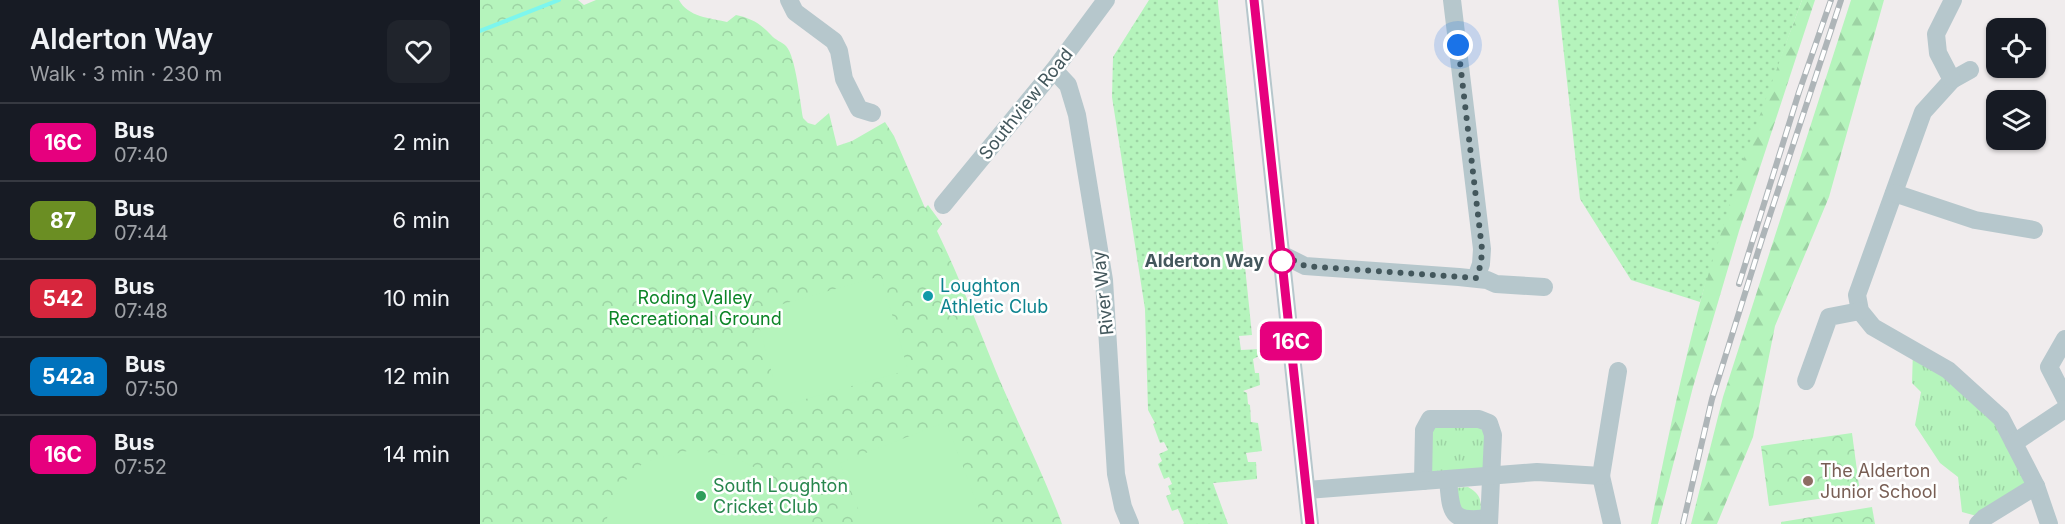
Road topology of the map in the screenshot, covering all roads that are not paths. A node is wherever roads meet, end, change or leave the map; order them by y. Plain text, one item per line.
1 (789, 0) edge
2 (1106, 0) edge
3 (1254, 0) edge
4 (1452, 0) edge
5 (1953, 0) edge
6 (1054, 70) junction
7 (1970, 70) dead end
8 (1952, 80) junction
9 (872, 113) dead end
10 (1894, 193) junction
11 (942, 205) dead end
12 (2034, 230) dead end
13 (1281, 254) junction
14 (1476, 278) junction
15 (1544, 287) dead end
16 (1860, 311) junction
17 (2065, 339) edge
18 (1618, 371) dead end
19 (1806, 381) dead end
20 (2065, 398) edge
21 (2065, 409) edge
22 (2014, 443) junction
23 (1491, 476) junction
24 (1601, 476) junction
25 (1448, 479) junction
26 (1423, 482) junction
27 (2036, 486) junction
28 (1307, 490) junction
29 (2065, 520) edge
30 (1489, 521) edge
31 (1130, 524) edge
32 (1310, 524) edge
33 (1612, 524) edge
34 (1978, 524) edge
35 (2049, 524) edge
36 (2054, 524) edge

1 - 9 street
2 - 6 street, Southview Road
3 - 13 street
4 - 14 street
5 - 8 street
6 - 11 street, Southview Road
6 - 31 street, River Way
7 - 8 street
8 - 10 street
10 - 12 street
10 - 16 street
13 - 14 street
13 - 28 street
14 - 15 street
16 - 19 street
16 - 22 street
17 - 20 street
18 - 24 street
21 - 22 street
22 - 27 street
23 - 24 street
23 - 25 street
23 - 26 street
23 - 30 street
24 - 33 street
25 - 26 street
25 - 30 street
26 - 28 street
27 - 34 street
27 - 35 street
28 - 32 street
29 - 36 street

